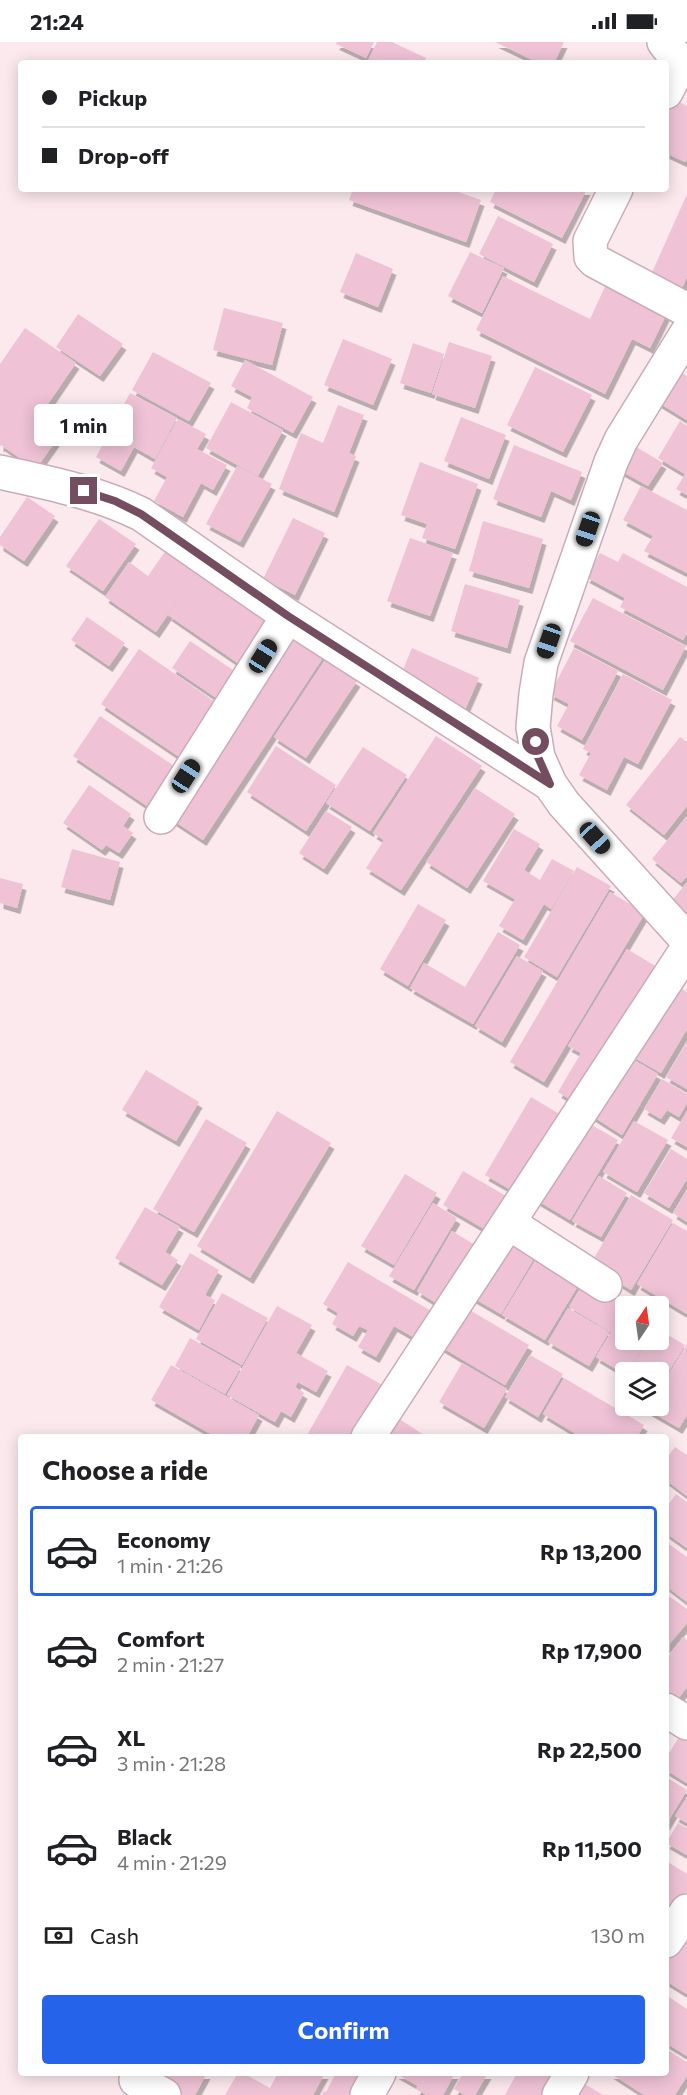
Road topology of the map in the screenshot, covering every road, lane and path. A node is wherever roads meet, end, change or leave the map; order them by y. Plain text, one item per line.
1 (614, 192) edge
2 (687, 310) edge
3 (687, 333) edge
4 (0, 472) edge
5 (288, 616) junction
6 (550, 784) junction
7 (161, 817) dead end
8 (687, 940) edge
9 (687, 950) edge
10 (509, 1223) junction
11 (605, 1285) dead end
12 (370, 1434) edge
13 (669, 1712) edge
14 (687, 1724) edge
15 (687, 1911) edge
16 (669, 1937) edge
17 (377, 2076) edge
18 (570, 2076) edge
19 (136, 2080) dead end
20 (164, 2095) edge
21 (367, 2095) edge
22 (559, 2095) edge

1 - 2 street
3 - 6 street
4 - 5 street
5 - 6 street
5 - 7 street
6 - 8 street
9 - 10 street
10 - 11 street
10 - 12 street
13 - 14 street
15 - 16 street
17 - 21 street
18 - 22 street
19 - 20 street

